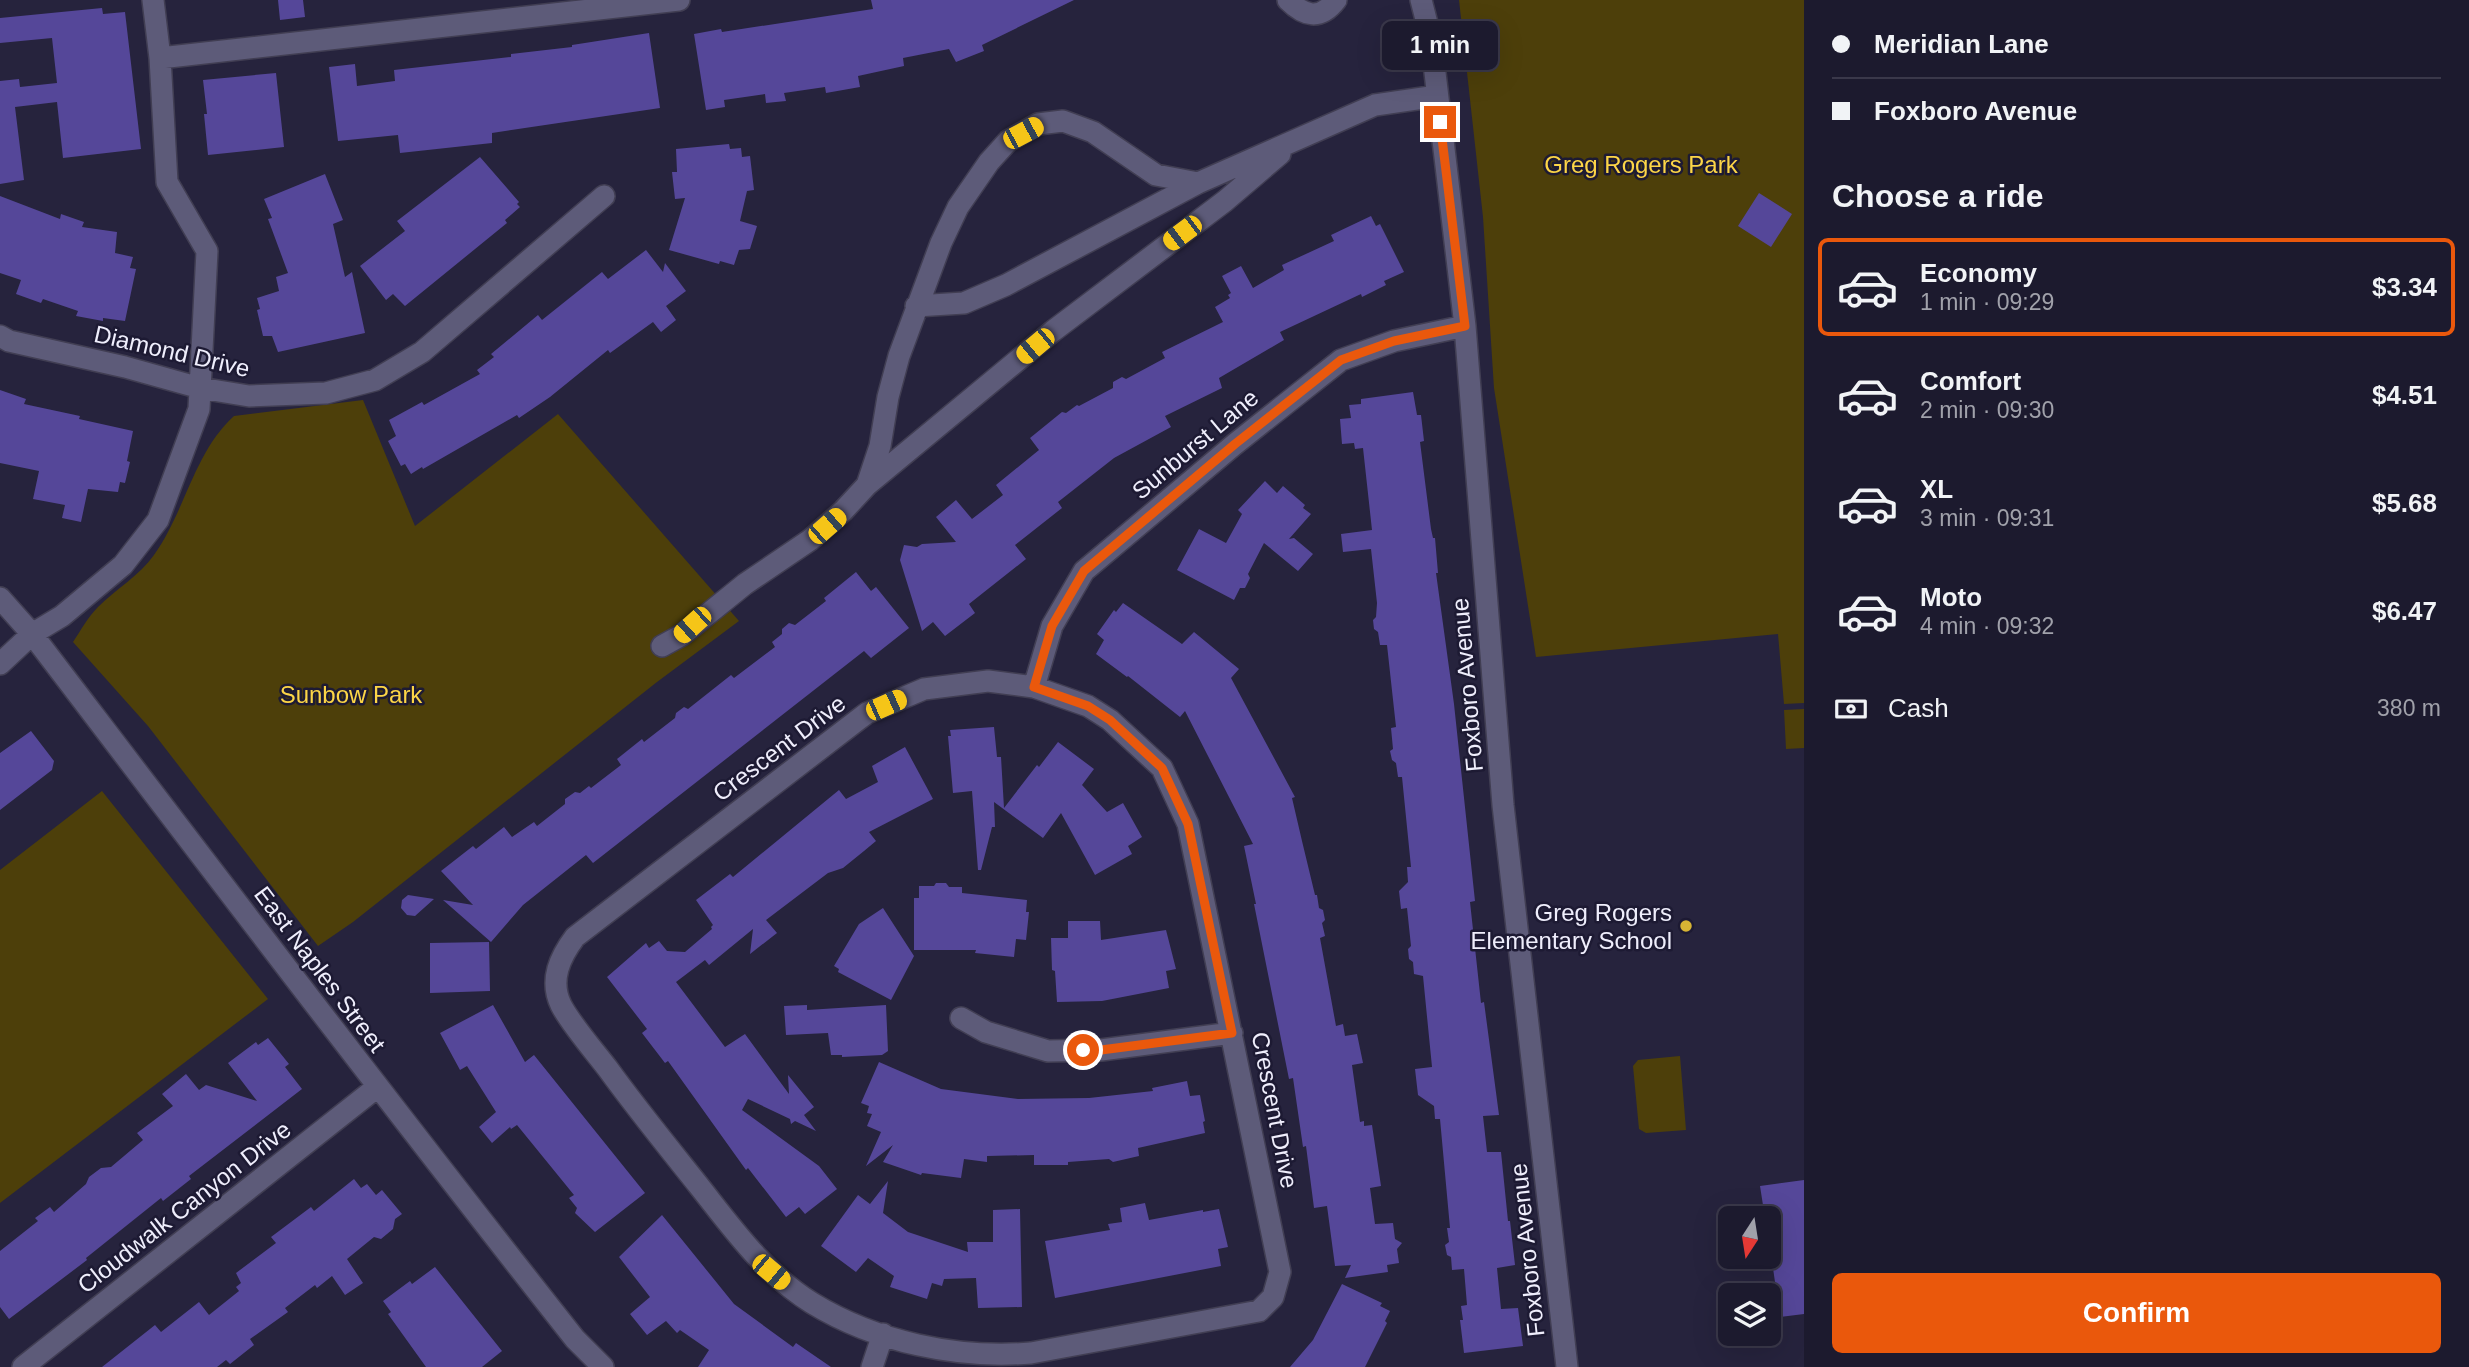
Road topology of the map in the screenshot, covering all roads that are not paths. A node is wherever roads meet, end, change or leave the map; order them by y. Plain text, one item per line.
1 (153, 0) edge
2 (1288, 0) edge
3 (1336, 0) edge
4 (1421, 0) edge
5 (668, 1) edge
6 (160, 58) junction
7 (1437, 96) junction
8 (1297, 139) junction
9 (1198, 183) junction
10 (604, 196) dead end
11 (916, 306) junction
12 (1465, 326) junction
13 (0, 336) edge
14 (200, 388) junction
15 (867, 485) junction
16 (0, 598) edge
17 (32, 634) junction
18 (662, 646) dead end
19 (0, 664) edge
20 (1034, 687) junction
21 (961, 1018) dead end
22 (1232, 1033) junction
23 (376, 1088) junction
24 (883, 1334) junction
25 (23, 1367) edge
26 (603, 1367) edge
27 (872, 1367) edge
28 (1567, 1367) edge

1 - 6 street
2 - 3 street
4 - 7 street, Foxboro Avenue
5 - 6 street
6 - 14 street
7 - 8 street
7 - 12 street, Foxboro Avenue
8 - 9 street
8 - 15 street
9 - 11 street
9 - 11 street
10 - 14 street, Diamond Drive
11 - 15 street
12 - 20 street, Sunburst Lane
12 - 28 street, Foxboro Avenue
13 - 14 street, Diamond Drive
14 - 17 street
15 - 18 street
16 - 17 street, East Naples Street
17 - 19 street
17 - 23 street, East Naples Street
20 - 22 street, Crescent Drive
20 - 24 street, Crescent Drive
21 - 22 street
22 - 24 street, Crescent Drive
23 - 25 street, Cloudwalk Canyon Drive
23 - 26 street, East Naples Street
24 - 27 street

